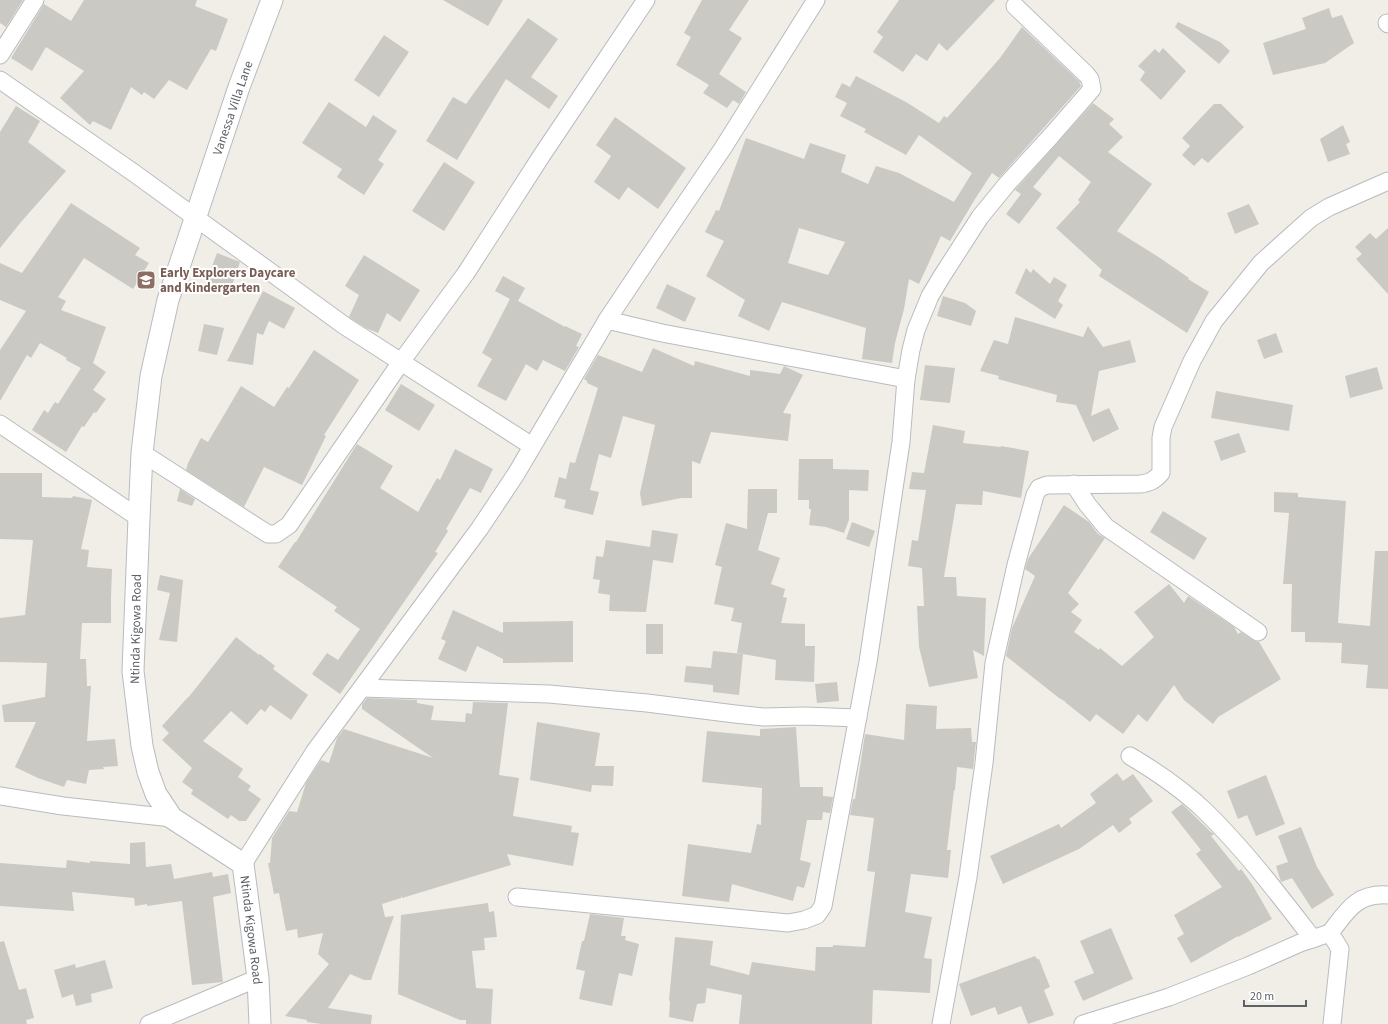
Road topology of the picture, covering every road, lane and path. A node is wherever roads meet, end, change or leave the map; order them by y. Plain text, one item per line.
1 (35, 0) edge
2 (272, 0) edge
3 (646, 0) edge
4 (816, 0) edge
5 (1015, 6) dead end
6 (0, 55) edge
7 (0, 80) edge
8 (1388, 181) edge
9 (196, 217) junction
10 (607, 320) junction
11 (401, 362) junction
12 (906, 379) junction
13 (0, 424) edge
14 (532, 446) junction
15 (142, 453) junction
16 (1074, 484) junction
17 (138, 518) junction
18 (1258, 632) dead end
19 (362, 688) junction
20 (858, 718) junction
21 (1130, 756) dead end
22 (0, 796) edge
23 (172, 818) junction
24 (243, 864) junction
25 (1388, 895) edge
26 (517, 897) dead end
27 (1330, 933) junction
28 (1314, 939) junction
29 (258, 978) junction
30 (149, 1024) edge
31 (260, 1024) edge
32 (941, 1024) edge
33 (1083, 1024) edge
34 (1332, 1024) edge

1 - 6 street
2 - 9 street, Vanessa Villa Lane
3 - 11 street
4 - 10 street
5 - 12 street
7 - 9 street
8 - 16 street
9 - 11 street
9 - 15 street, Ntinda Kigowa Road
10 - 12 street
10 - 14 street
11 - 14 street
11 - 15 street
12 - 20 street
13 - 17 street
14 - 19 street
15 - 17 street, Ntinda Kigowa Road
16 - 18 street
16 - 32 street
17 - 23 street, Ntinda Kigowa Road
19 - 20 street
19 - 24 street
20 - 26 street
21 - 28 street
22 - 23 street
23 - 24 street, Ntinda Kigowa Road
24 - 29 street, Ntinda Kigowa Road
25 - 27 street
27 - 28 street
27 - 34 street
28 - 33 street
29 - 30 street
29 - 31 street, Ntinda Kigowa Road

